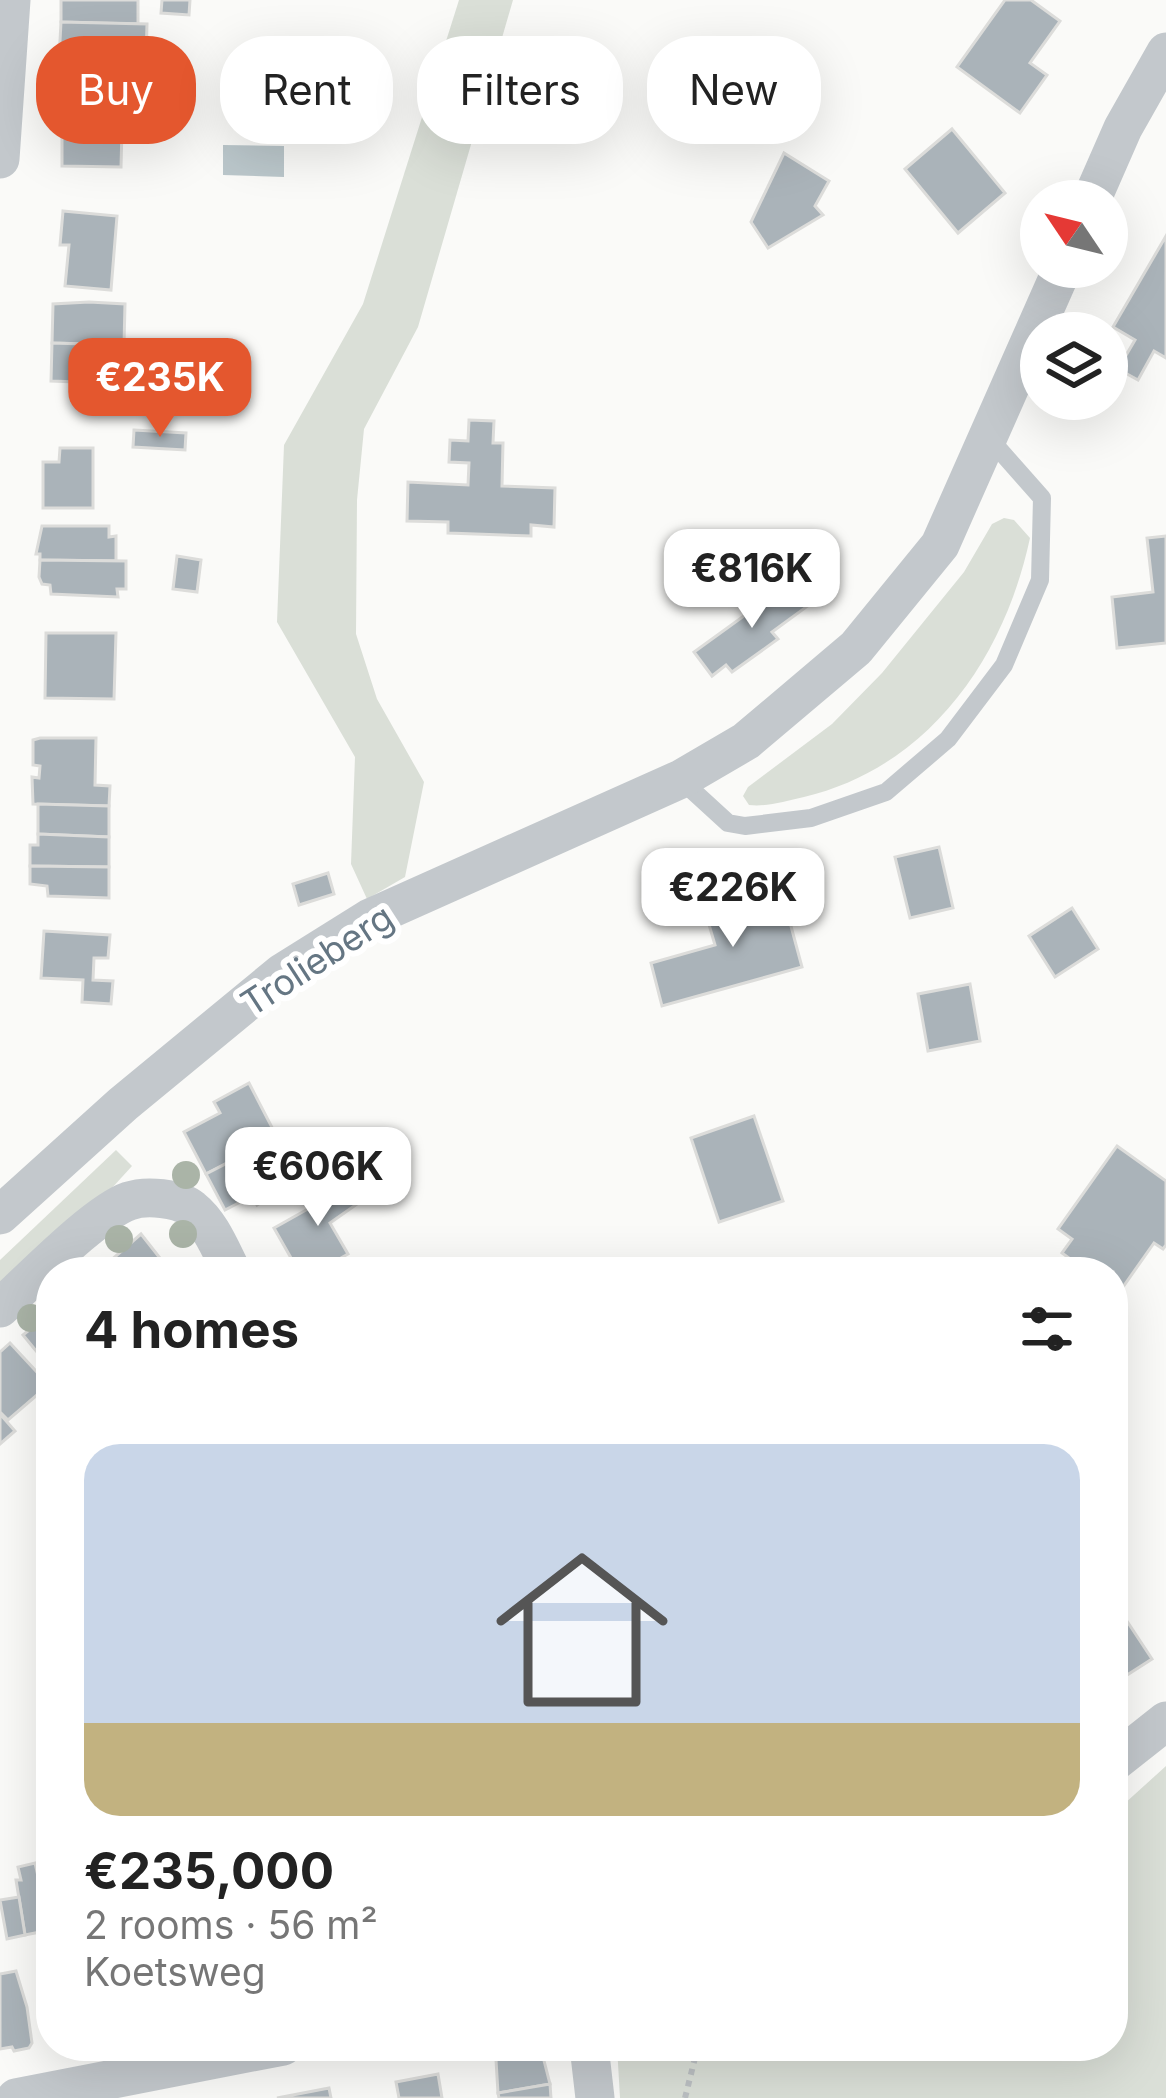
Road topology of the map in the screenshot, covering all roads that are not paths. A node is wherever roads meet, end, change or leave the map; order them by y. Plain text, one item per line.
1 (11, 0) edge
2 (1166, 52) edge
3 (0, 159) edge
4 (1100, 180) edge
5 (1054, 288) edge
6 (989, 438) junction
7 (681, 779) junction
8 (0, 1215) edge
9 (58, 1257) edge
10 (224, 1257) edge
11 (36, 1276) edge
12 (0, 1308) edge
13 (1166, 1721) edge
14 (1128, 1750) edge
15 (206, 2061) edge
16 (591, 2061) edge
17 (16, 2098) edge
18 (595, 2098) edge

1 - 3 street
2 - 4 street
5 - 6 street, Trolieberg
6 - 7 street, Trolieberg
6 - 7 lane
7 - 8 street, Trolieberg
9 - 10 street
11 - 12 street
13 - 14 street
15 - 17 street
16 - 18 street

